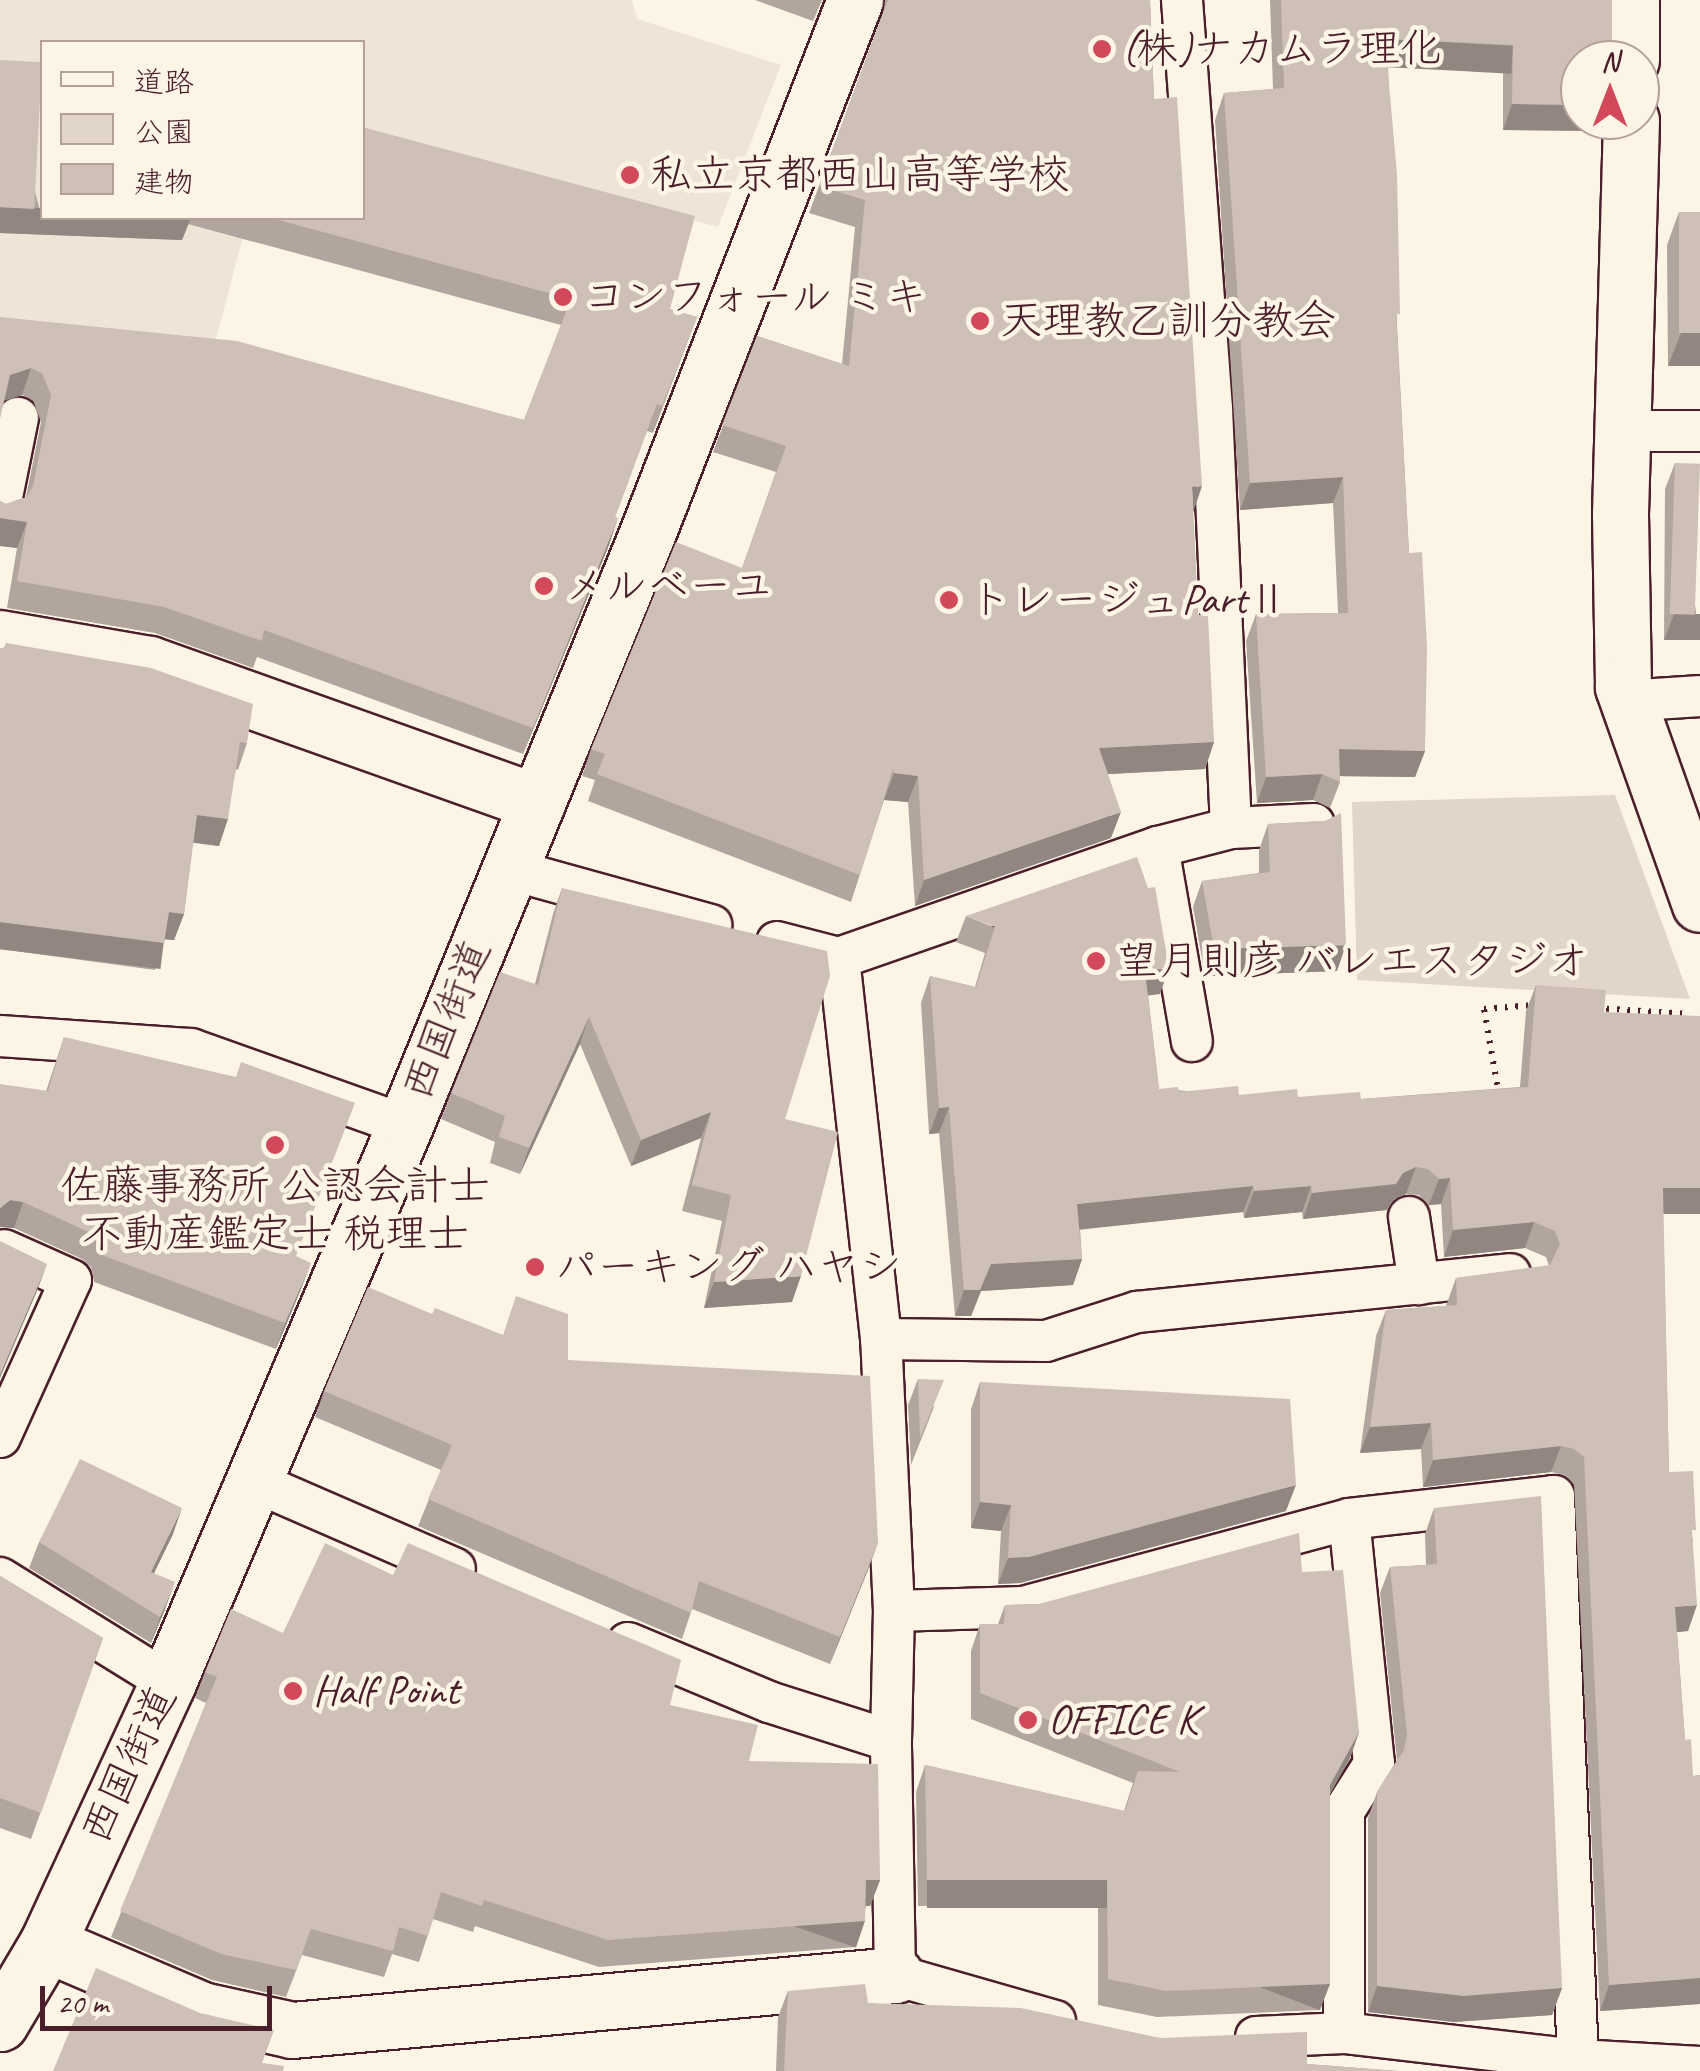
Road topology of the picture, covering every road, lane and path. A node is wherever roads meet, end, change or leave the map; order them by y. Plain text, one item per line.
1 (855, 0) edge
2 (1182, 0) edge
3 (1631, 0) edge
4 (1631, 40) edge
5 (1630, 140) edge
6 (18, 418) dead end
7 (1623, 431) junction
8 (1700, 431) edge
9 (0, 507) edge
10 (0, 638) edge
11 (1700, 696) edge
12 (1625, 701) junction
13 (537, 802) junction
14 (1314, 824) edge
15 (1231, 828) junction
16 (1158, 847) junction
17 (509, 869) junction
18 (1700, 904) edge
19 (839, 958) junction
20 (1553, 1006) edge
21 (1592, 1008) edge
22 (1690, 1014) edge
23 (0, 1036) edge
24 (1192, 1041) dead end
25 (1500, 1103) edge
26 (405, 1125) junction
27 (1409, 1216) dead end
28 (4, 1250) edge
29 (1527, 1272) edge
30 (1418, 1284) junction
31 (881, 1339) junction
32 (0, 1438) edge
33 (253, 1481) junction
34 (1349, 1519) junction
35 (0, 1578) edge
36 (498, 1587) edge
37 (894, 1610) junction
38 (585, 1625) edge
39 (168, 1682) junction
40 (891, 1741) junction
41 (895, 1975) junction
42 (17, 1983) edge
43 (1085, 2027) edge
44 (1344, 2033) junction
45 (1212, 2038) edge
46 (1578, 2060) junction
47 (1700, 2067) edge

1 - 13 street, 西国街道
2 - 15 lane
3 - 4 street
5 - 7 street
6 - 9 lane
7 - 8 lane
7 - 12 street
10 - 13 street
11 - 12 lane
12 - 18 street
13 - 17 street, 西国街道
14 - 15 lane
15 - 16 lane
16 - 19 lane
16 - 24 lane
17 - 19 lane
17 - 26 street, 西国街道
19 - 31 lane
20 - 25 path
21 - 22 path
23 - 26 lane
26 - 33 street, 西国街道
27 - 30 lane
28 - 32 lane
29 - 30 lane
30 - 31 lane
31 - 37 lane
33 - 36 lane
33 - 39 street, 西国街道
34 - 37 lane
34 - 44 lane
34 - 46 lane
35 - 39 lane
37 - 40 lane
38 - 40 lane
39 - 42 street, 西国街道
40 - 41 lane
41 - 42 street
41 - 43 lane
44 - 45 lane
44 - 46 lane
46 - 47 lane

